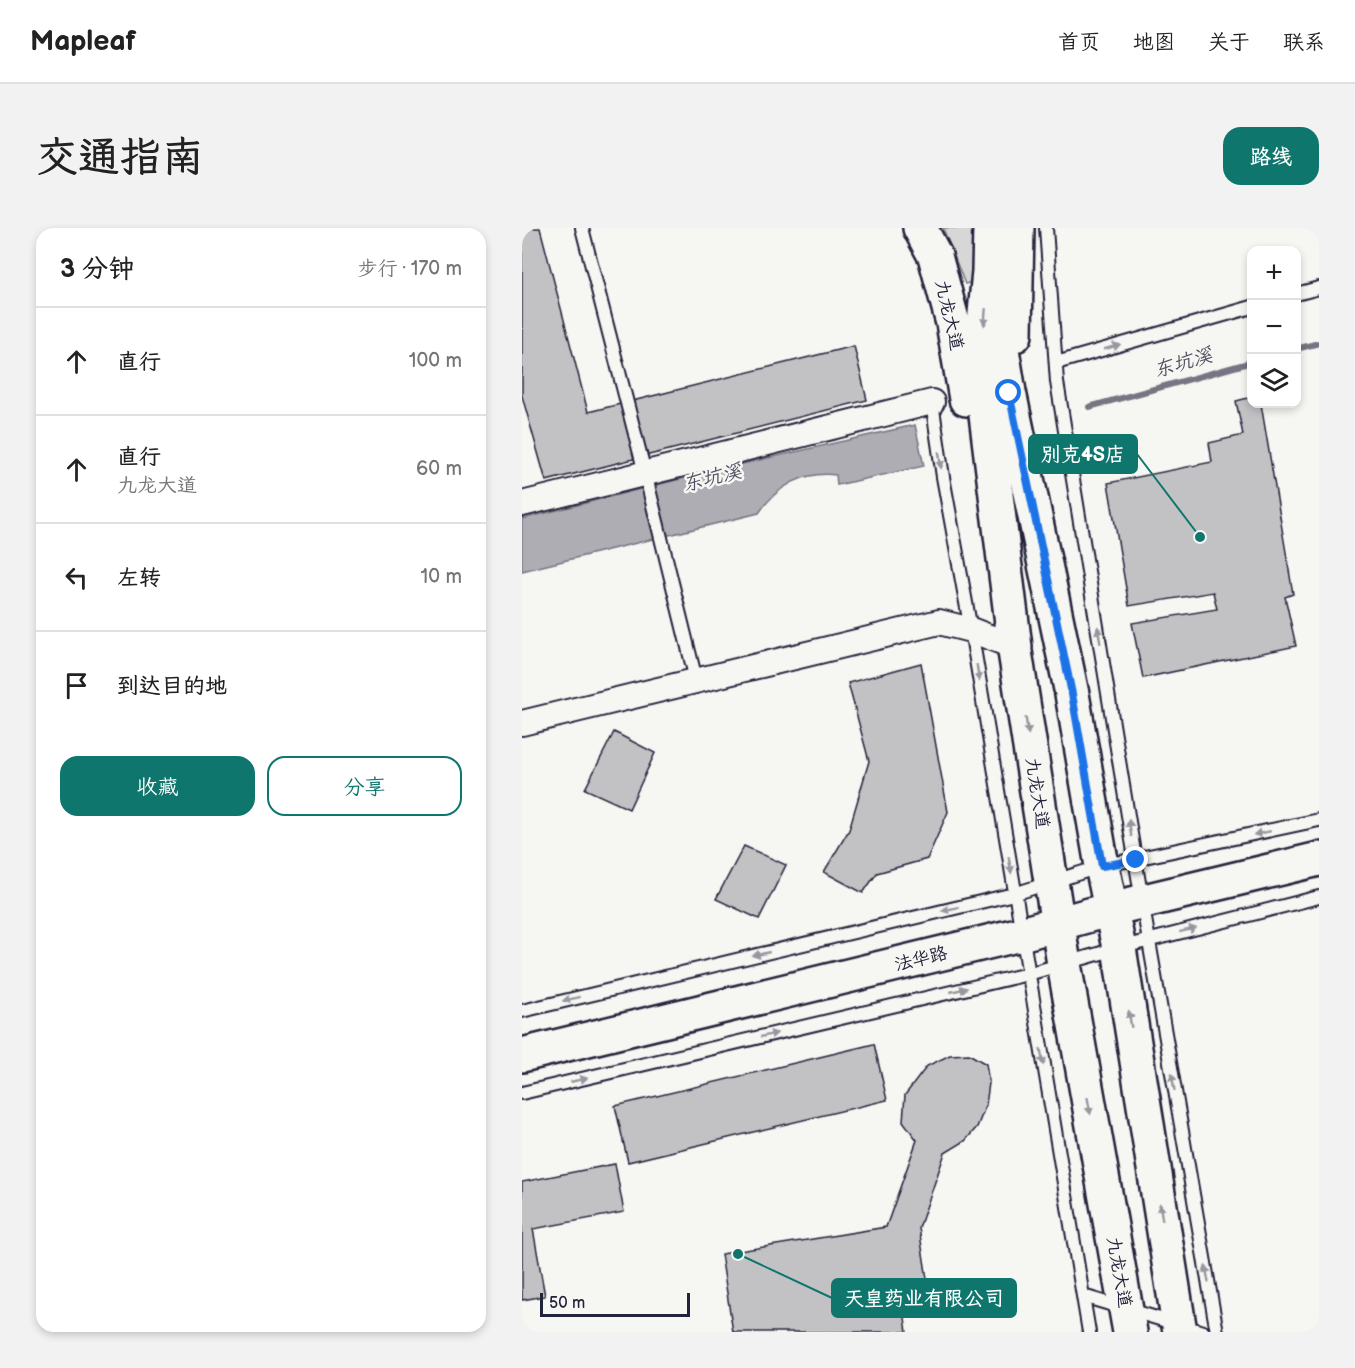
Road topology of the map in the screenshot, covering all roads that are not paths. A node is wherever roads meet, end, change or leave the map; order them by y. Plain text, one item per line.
1 (582, 228) edge
2 (990, 228) edge
3 (1017, 228) edge
4 (1046, 228) edge
5 (927, 242) edge
6 (990, 270) junction
7 (1319, 288) edge
8 (1301, 293) edge
9 (1247, 308) edge
10 (1056, 363) junction
11 (932, 402) joint
12 (645, 473) junction
13 (522, 504) edge
14 (971, 630) junction
15 (1015, 647) junction
16 (696, 680) junction
17 (1072, 694) junction
18 (522, 723) edge
19 (1319, 820) edge
20 (1319, 859) edge
21 (1136, 860) junction
22 (1102, 866) junction
23 (1051, 882) junction
24 (1014, 894) junction
25 (1319, 897) edge
26 (1127, 905) junction
27 (1057, 924) junction
28 (1021, 934) junction
29 (1134, 944) junction
30 (1064, 964) junction
31 (1028, 974) junction
32 (522, 1011) edge
33 (522, 1055) edge
34 (522, 1093) edge
35 (1083, 1296) junction
36 (1128, 1321) edge
37 (1188, 1330) edge
38 (1089, 1332) edge
39 (1217, 1332) edge

1 - 12 lane
2 - 6 main road
3 - 17 main road
4 - 10 lane
5 - 15 main road, 九龙大道
6 -> 15 main road
6 - 17 main road
7 - 8 lane
10 -> 9 lane
21 -> 10 lane
11 - 12 street
11 -> 14 lane
12 - 13 street
12 - 16 lane
14 - 15 street
14 - 16 street
14 -> 24 lane
15 -> 23 main road, 九龙大道
16 - 18 street
17 - 22 main road
19 -> 21 lane
20 - 26 main road, 法华路
21 - 22 lane
21 - 26 lane
22 - 23 lane
22 - 26 main road
23 - 24 lane
23 - 27 main road, 九龙大道
24 - 28 lane
24 -> 32 lane
29 -> 25 lane
26 - 27 main road, 法华路
26 - 29 main road
27 - 28 main road, 法华路
27 - 30 main road, 九龙大道
28 - 31 lane
28 - 33 main road, 法华路
29 - 30 lane
37 -> 29 main road
39 -> 29 lane
30 - 31 lane
30 -> 36 main road, 九龙大道
34 -> 31 lane
31 -> 35 lane
35 - 36 lane
35 - 38 lane
36 - 37 lane

